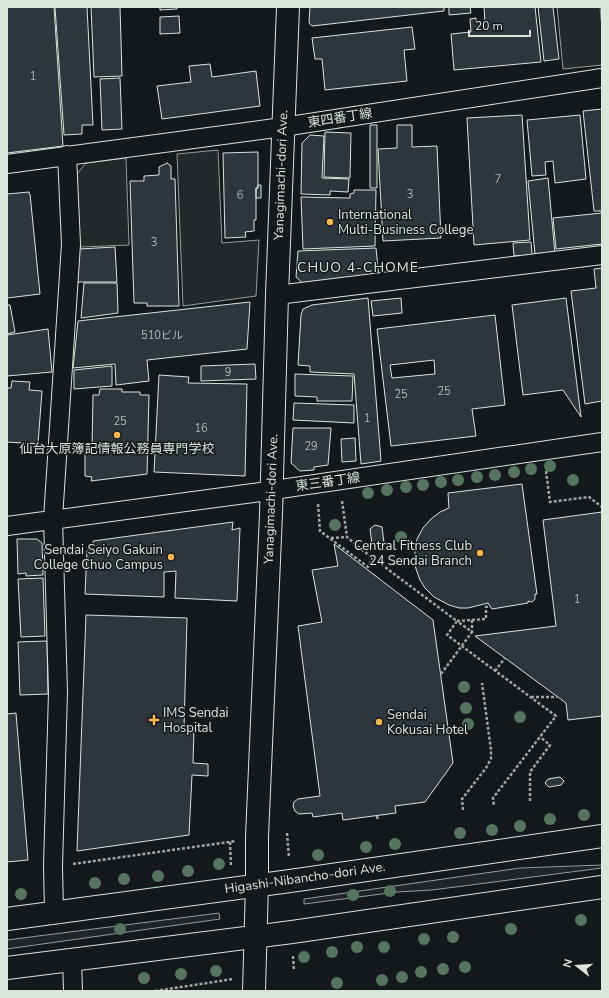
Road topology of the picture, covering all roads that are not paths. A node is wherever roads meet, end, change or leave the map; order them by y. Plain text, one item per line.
1 (288, 7) edge
2 (602, 78) edge
3 (283, 127) junction
4 (67, 155) junction
5 (7, 164) edge
6 (602, 255) edge
7 (277, 295) junction
8 (602, 442) edge
9 (271, 490) junction
10 (53, 519) junction
11 (7, 526) edge
12 (602, 836) edge
13 (257, 884) junction
14 (602, 887) edge
15 (54, 912) junction
16 (7, 919) edge
17 (256, 936) junction
18 (72, 959) junction
19 (7, 968) edge
20 (73, 991) edge
21 (254, 991) edge

1 - 3 main road, Yanagimachi-dori Ave.
2 - 3 street, 東四番丁線
3 - 4 street, 東四番丁線
3 - 7 main road, Yanagimachi-dori Ave.
4 - 5 street, 東四番丁線
4 - 10 street
6 - 7 street
7 - 9 main road, Yanagimachi-dori Ave.
8 - 9 street, 東三番丁線
9 - 10 street, 東三番丁線
9 - 13 main road, Yanagimachi-dori Ave.
10 - 11 street, 東三番丁線
10 - 15 street
12 - 13 main road, Higashi-Nibancho-dori Ave.
13 - 15 main road, Higashi-Nibancho-dori Ave.
13 - 17 main road, Yanagimachi-dori Ave.
14 - 17 main road
15 - 16 main road, Higashi-Nibancho-dori Ave.
17 - 18 main road
17 - 21 main road, Yanagimachi-dori Ave.
18 - 19 main road
18 - 20 street

